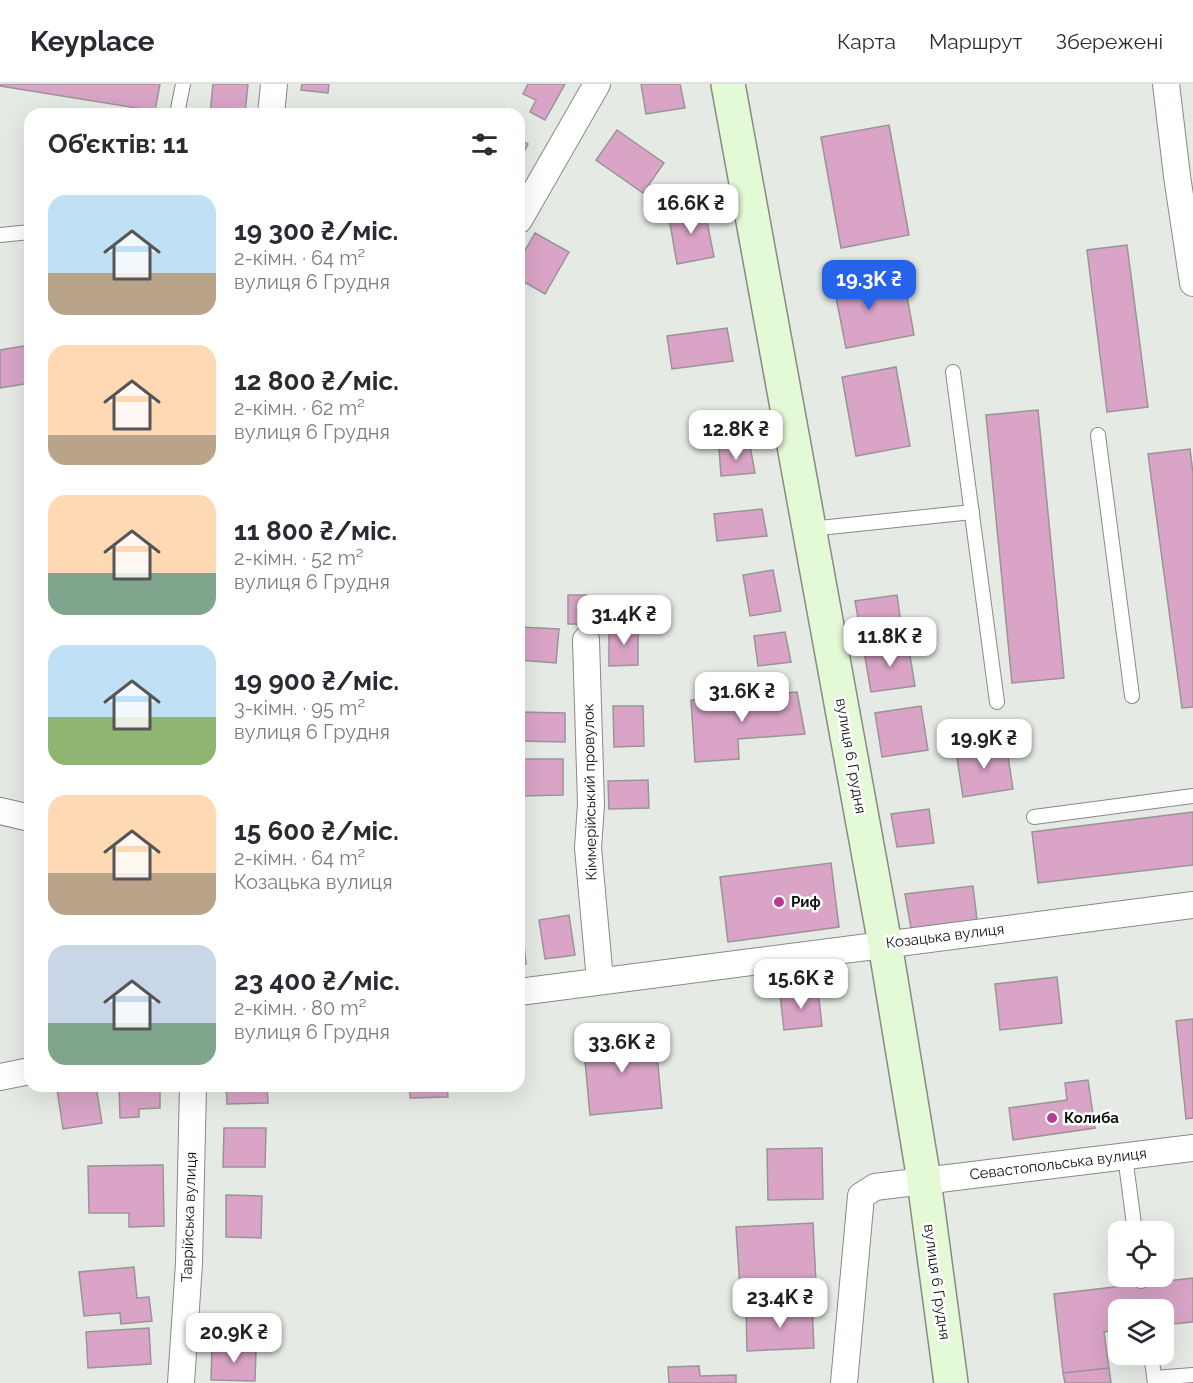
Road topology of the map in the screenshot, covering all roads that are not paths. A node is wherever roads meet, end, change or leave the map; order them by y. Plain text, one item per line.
1 (183, 84) edge
2 (274, 84) edge
3 (597, 84) edge
4 (728, 84) edge
5 (1166, 84) edge
6 (178, 108) edge
7 (272, 108) edge
8 (525, 210) edge
9 (24, 233) edge
10 (0, 235) edge
11 (1193, 283) edge
12 (953, 372) dead end
13 (1098, 435) dead end
14 (972, 512) junction
15 (810, 529) junction
16 (586, 640) dead end
17 (1132, 696) dead end
18 (997, 702) dead end
19 (1193, 796) edge
20 (0, 811) edge
21 (24, 817) edge
22 (1034, 817) dead end
23 (1193, 905) edge
24 (885, 944) junction
25 (600, 980) junction
26 (525, 991) edge
27 (24, 1072) edge
28 (0, 1077) edge
29 (193, 1092) edge
30 (1193, 1148) edge
31 (1125, 1156) junction
32 (924, 1180) junction
33 (1134, 1221) edge
34 (1152, 1365) edge
35 (1193, 1375) edge
36 (1154, 1381) edge
37 (181, 1383) edge
38 (844, 1383) edge
39 (951, 1383) edge

1 - 6 lane
2 - 7 street
3 - 8 street
4 - 15 street, вулиця 6 Грудня
5 - 11 street
9 - 10 lane
12 - 14 lane
13 - 17 lane
14 - 15 lane
14 - 18 lane
15 - 24 street, вулиця 6 Грудня
16 - 25 street, Кіммерійський провулок
19 - 22 lane
20 - 21 street
23 - 24 street, Козацька вулиця
24 - 25 street, Козацька вулиця
24 - 32 street, вулиця 6 Грудня
25 - 26 street, Козацька вулиця
27 - 28 street
29 - 37 street, Таврійська вулиця
30 - 31 street, Севастопольська вулиця
31 - 32 street, Севастопольська вулиця
31 - 33 lane
32 - 38 street
32 - 39 street, вулиця 6 Грудня
34 - 36 lane
35 - 36 lane

